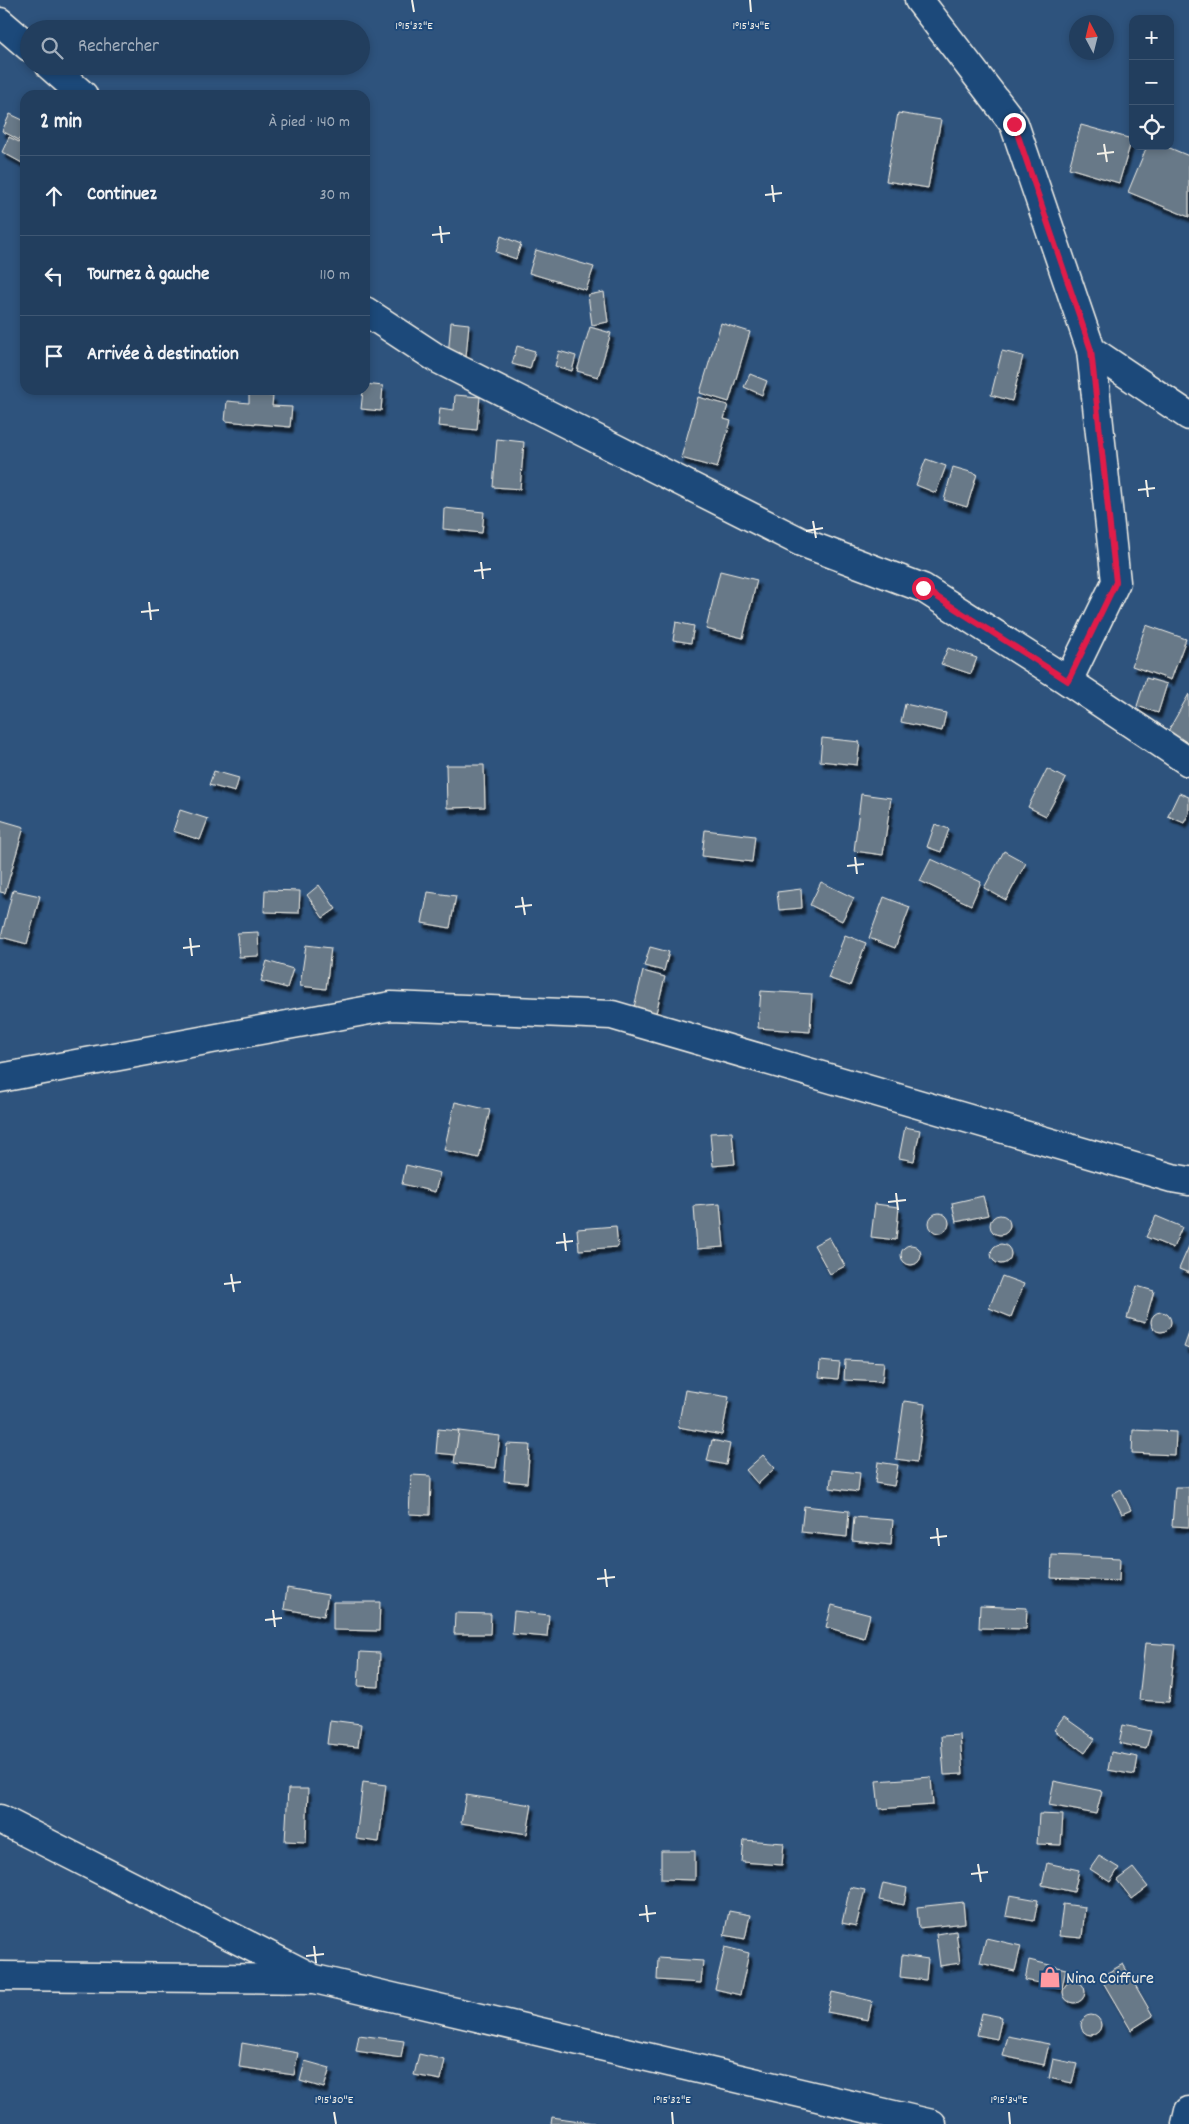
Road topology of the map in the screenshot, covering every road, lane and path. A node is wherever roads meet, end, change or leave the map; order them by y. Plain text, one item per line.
1 (926, 5) edge
2 (0, 22) edge
3 (20, 39) edge
4 (60, 75) edge
5 (77, 90) edge
6 (370, 314) edge
7 (1091, 350) junction
8 (1189, 416) edge
9 (1068, 681) junction
10 (1189, 762) edge
11 (0, 1078) edge
12 (1189, 1181) edge
13 (0, 1819) edge
14 (0, 1976) edge
15 (315, 1979) junction
16 (1189, 2111) edge
17 (932, 2124) edge
18 (1186, 2124) edge

1 - 7 street
2 - 3 street
4 - 5 street
6 - 9 street
7 - 8 street
7 - 9 street
9 - 10 street
11 - 12 street
13 - 15 street
14 - 15 street
15 - 17 street
16 - 18 street

